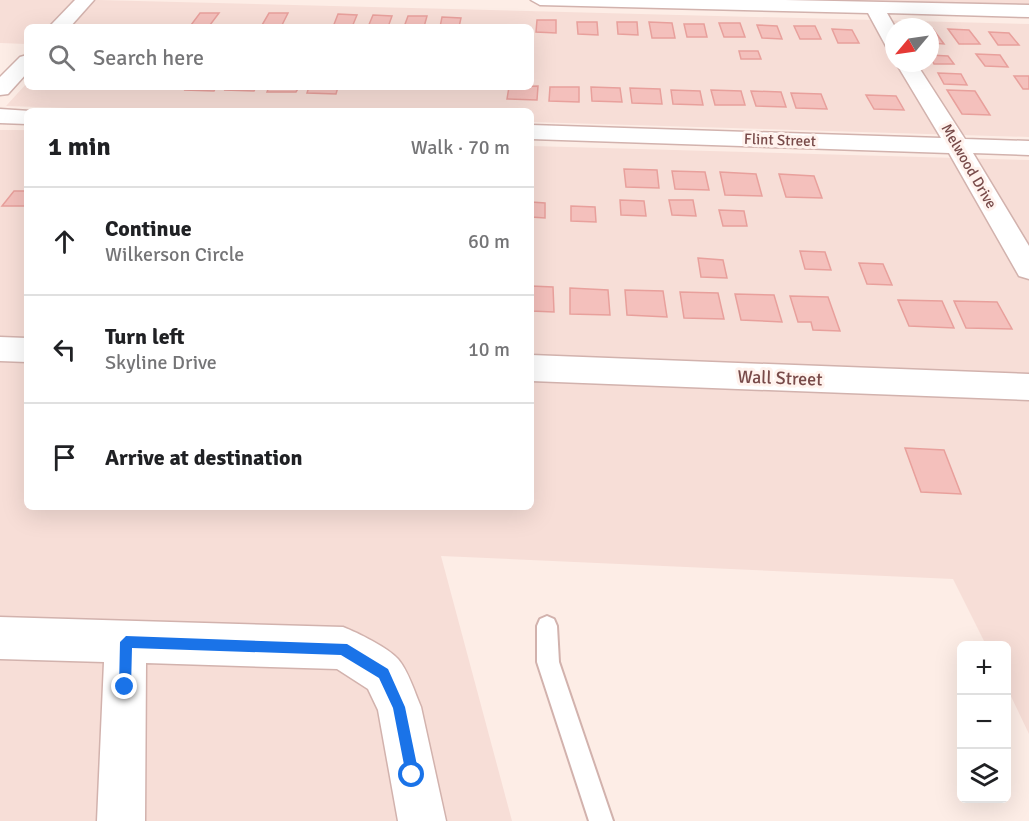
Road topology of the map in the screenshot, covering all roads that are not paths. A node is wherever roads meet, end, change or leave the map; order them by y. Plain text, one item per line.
1 (85, 0) edge
2 (540, 0) edge
3 (875, 8) junction
4 (1029, 11) edge
5 (62, 24) edge
6 (885, 27) edge
7 (24, 64) edge
8 (912, 72) edge
9 (0, 89) edge
10 (0, 116) edge
11 (24, 117) edge
12 (534, 132) edge
13 (958, 146) junction
14 (1029, 148) edge
15 (1029, 269) edge
16 (0, 349) edge
17 (24, 350) edge
18 (534, 368) edge
19 (1029, 387) edge
20 (547, 626) dead end
21 (0, 638) edge
22 (126, 642) junction
23 (121, 821) edge
24 (422, 821) edge
25 (601, 821) edge

1 - 5 street
2 - 3 street
3 - 4 street
3 - 6 street
7 - 9 street
8 - 13 street, Melwood Drive
10 - 11 street
12 - 13 street, Flint Street
13 - 14 street, Flint Street
13 - 15 street, Melwood Drive
16 - 17 street
18 - 19 street, Wall Street
20 - 25 lane
21 - 22 street
22 - 23 street
22 - 24 street

